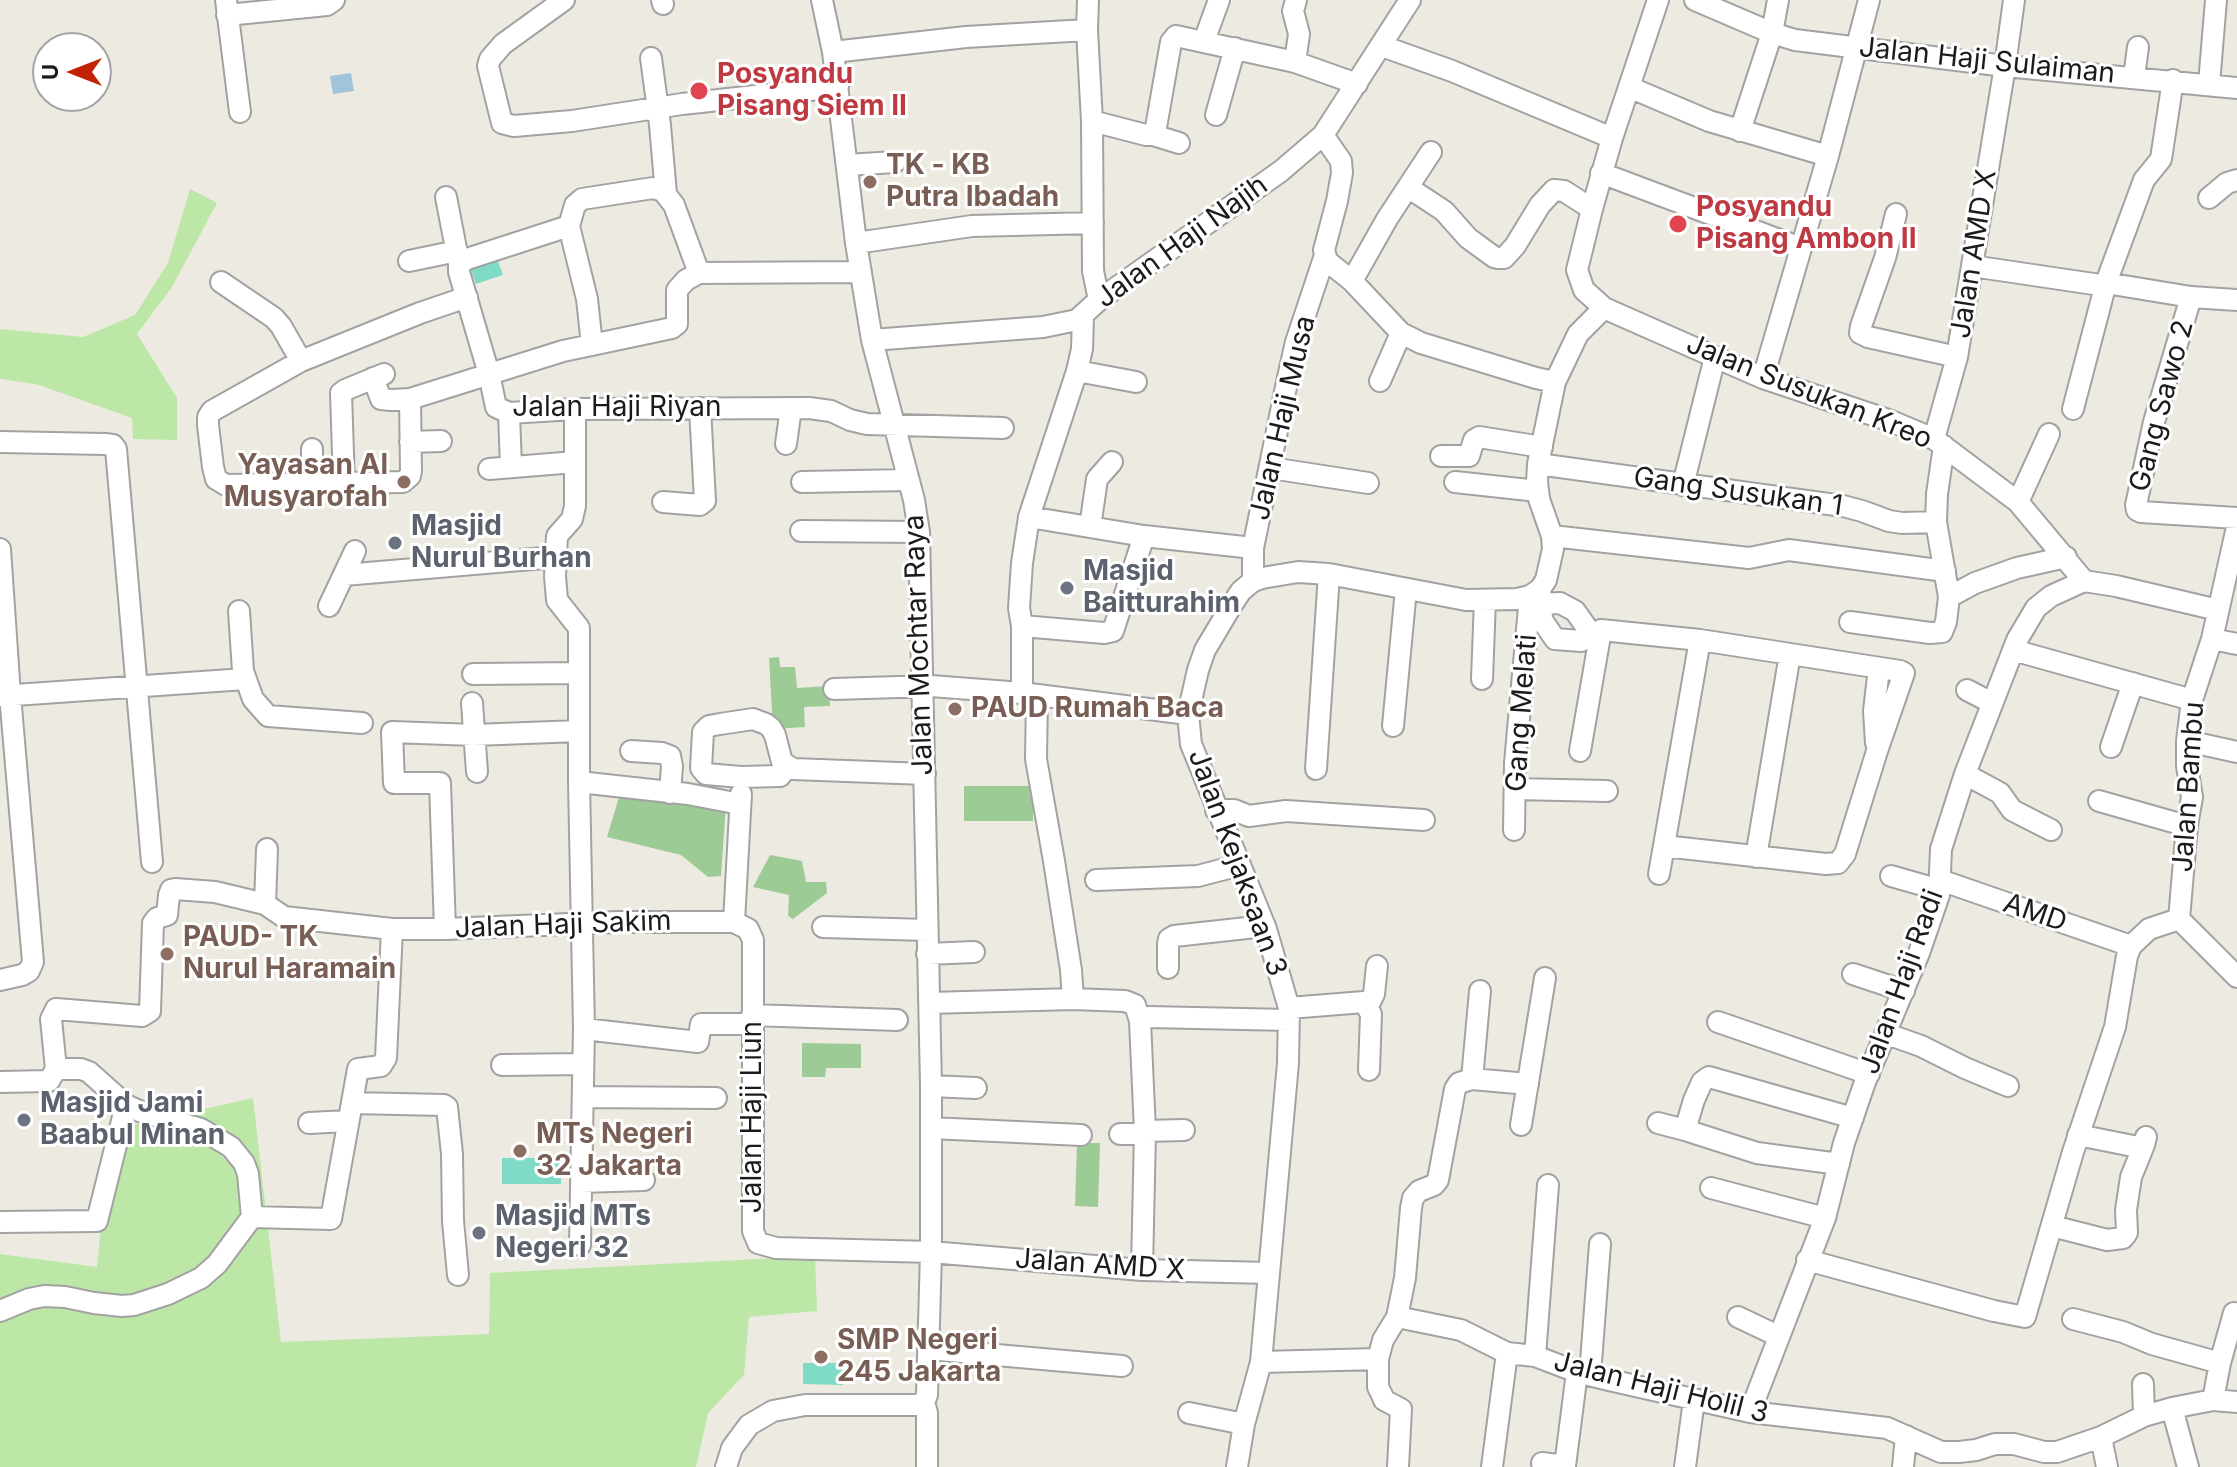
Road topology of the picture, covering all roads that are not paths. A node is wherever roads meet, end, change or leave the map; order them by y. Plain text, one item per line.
1 (334, 0) edge
2 (564, 0) edge
3 (822, 0) edge
4 (1088, 0) edge
5 (1219, 0) edge
6 (1296, 0) edge
7 (1410, 0) edge
8 (1658, 0) edge
9 (1695, 0) edge
10 (1778, 0) edge
11 (1869, 0) edge
12 (2014, 0) edge
13 (2216, 0) edge
14 (301, 4) edge
15 (226, 7) edge
16 (1087, 30) junction
17 (1772, 33) junction
18 (1204, 41) junction
19 (1382, 46) junction
20 (1855, 47) junction
21 (2138, 47) dead end
22 (1235, 48) junction
23 (833, 52) junction
24 (651, 58) dead end
25 (1295, 62) junction
26 (2005, 66) junction
27 (2134, 77) junction
28 (2173, 80) junction
29 (1357, 84) junction
30 (2209, 84) junction
31 (838, 87) junction
32 (1629, 87) junction
33 (2237, 88) edge
34 (658, 108) junction
35 (240, 112) dead end
36 (1216, 115) dead end
37 (1092, 121) junction
38 (1740, 131) junction
39 (1153, 135) junction
40 (1323, 135) junction
41 (1612, 138) junction
42 (1179, 143) dead end
43 (1431, 152) dead end
44 (1828, 156) junction
45 (895, 162) dead end
46 (847, 165) junction
47 (1601, 173) junction
48 (2237, 180) edge
49 (1409, 188) junction
50 (666, 194) junction
51 (446, 197) dead end
52 (2209, 198) dead end
53 (1592, 209) junction
54 (1896, 214) dead end
55 (1093, 223) junction
56 (569, 226) junction
57 (856, 243) junction
58 (1801, 248) junction
59 (461, 258) junction
60 (1324, 258) junction
61 (409, 261) dead end
62 (1972, 266) junction
63 (861, 272) junction
64 (699, 273) junction
65 (1352, 281) junction
66 (221, 282) dead end
67 (2106, 285) junction
68 (467, 297) junction
69 (2191, 297) junction
70 (1099, 300) junction
71 (2237, 300) edge
72 (1597, 302) junction
73 (1083, 317) junction
74 (1401, 333) junction
75 (872, 340) junction
76 (592, 345) junction
77 (1715, 357) junction
78 (1957, 357) junction
79 (301, 361) junction
80 (1077, 371) junction
81 (489, 374) junction
82 (1763, 378) junction
83 (1380, 381) dead end
84 (1136, 382) dead end
85 (1555, 382) junction
86 (410, 399) junction
87 (700, 408) junction
88 (791, 408) junction
89 (575, 409) junction
90 (2073, 409) dead end
91 (509, 413) junction
92 (893, 425) junction
93 (1003, 428) dead end
94 (2049, 434) dead end
95 (441, 441) dead end
96 (0, 442) edge
97 (410, 442) junction
98 (1939, 442) junction
99 (786, 444) dead end
100 (312, 449) dead end
101 (1441, 456) dead end
102 (1540, 456) junction
103 (575, 462) junction
104 (1112, 462) dead end
105 (511, 467) junction
106 (1271, 468) junction
107 (489, 469) dead end
108 (908, 480) junction
109 (802, 482) dead end
110 (1455, 482) dead end
111 (1368, 483) dead end
112 (312, 484) junction
113 (344, 484) junction
114 (1683, 485) junction
115 (1538, 491) junction
116 (663, 502) dead end
117 (2018, 502) junction
118 (1029, 517) junction
119 (2237, 518) edge
120 (1936, 522) junction
121 (1090, 527) junction
122 (2237, 527) edge
123 (801, 531) dead end
124 (919, 532) junction
125 (1144, 536) junction
126 (1552, 536) junction
127 (1253, 548) junction
128 (0, 549) edge
129 (355, 551) dead end
130 (556, 557) junction
131 (2066, 557) junction
132 (1945, 571) junction
133 (1329, 574) junction
134 (344, 575) junction
135 (1253, 581) junction
136 (2084, 581) junction
137 (1406, 589) junction
138 (1537, 596) junction
139 (2237, 596) edge
140 (1949, 597) junction
141 (1485, 600) junction
142 (329, 606) dead end
143 (2218, 610) junction
144 (239, 611) dead end
145 (1850, 622) dead end
146 (1022, 626) junction
147 (1597, 632) junction
148 (1700, 640) junction
149 (2222, 641) edge
150 (2013, 650) junction
151 (1790, 654) junction
152 (578, 673) junction
153 (473, 674) dead end
154 (245, 679) junction
155 (1482, 679) dead end
156 (2133, 683) junction
157 (923, 686) junction
158 (136, 688) junction
159 (834, 689) dead end
160 (1967, 690) dead end
161 (1030, 694) junction
162 (5, 696) edge
163 (2192, 700) junction
164 (472, 703) dead end
165 (1992, 703) junction
166 (1188, 714) junction
167 (362, 723) dead end
168 (1393, 726) dead end
169 (579, 731) junction
170 (474, 735) junction
171 (2187, 741) junction
172 (2111, 747) dead end
173 (631, 751) dead end
174 (1580, 751) dead end
175 (2237, 752) edge
176 (788, 766) junction
177 (1316, 769) dead end
178 (477, 772) dead end
179 (925, 774) junction
180 (1965, 774) junction
181 (741, 777) junction
182 (579, 782) junction
183 (1515, 789) junction
184 (1607, 791) dead end
185 (670, 793) junction
186 (2099, 801) dead end
187 (740, 804) junction
188 (1216, 810) junction
189 (1424, 820) dead end
190 (2187, 826) junction
191 (1514, 830) dead end
192 (2051, 830) dead end
193 (1664, 846) junction
194 (267, 849) dead end
195 (1756, 857) junction
196 (152, 862) dead end
197 (1240, 865) junction
198 (1659, 874) dead end
199 (1891, 876) dead end
200 (1096, 880) dead end
201 (1940, 885) junction
202 (265, 904) junction
203 (2179, 919) junction
204 (734, 922) junction
205 (582, 923) junction
206 (1265, 926) junction
207 (823, 927) dead end
208 (392, 929) junction
209 (445, 929) junction
210 (927, 930) junction
211 (2131, 946) junction
212 (974, 952) dead end
213 (927, 954) junction
214 (1377, 966) dead end
215 (1168, 968) dead end
216 (1853, 974) dead end
217 (2237, 977) edge
218 (1545, 978) dead end
219 (0, 980) edge
220 (1480, 991) dead end
221 (1904, 991) junction
222 (1073, 999) junction
223 (930, 1003) junction
224 (1368, 1006) junction
225 (1289, 1014) junction
226 (752, 1020) junction
227 (897, 1020) dead end
228 (1140, 1021) junction
229 (1718, 1022) dead end
230 (584, 1029) junction
231 (1887, 1034) junction
232 (583, 1064) junction
233 (502, 1065) dead end
234 (56, 1069) junction
235 (1369, 1070) dead end
236 (1869, 1074) junction
237 (1472, 1079) junction
238 (0, 1082) edge
239 (1528, 1084) junction
240 (931, 1086) junction
241 (2008, 1086) dead end
242 (976, 1088) dead end
243 (583, 1097) junction
244 (716, 1098) dead end
245 (126, 1105) junction
246 (350, 1112) junction
247 (1853, 1118) junction
248 (309, 1123) dead end
249 (1658, 1123) dead end
250 (1521, 1125) dead end
251 (931, 1128) junction
252 (1184, 1130) dead end
253 (1685, 1130) junction
254 (1145, 1132) junction
255 (1120, 1134) dead end
256 (1081, 1135) dead end
257 (2078, 1135) junction
258 (1839, 1164) junction
259 (644, 1180) dead end
260 (581, 1182) junction
261 (1548, 1185) dead end
262 (1711, 1188) dead end
263 (252, 1217) junction
264 (1825, 1218) junction
265 (0, 1222) edge
266 (2052, 1226) junction
267 (1600, 1244) dead end
268 (580, 1245) dead end
269 (931, 1252) junction
270 (1807, 1260) junction
271 (1142, 1270) junction
272 (1269, 1273) junction
273 (458, 1275) dead end
274 (0, 1311) edge
275 (2234, 1313) dead end
276 (1397, 1317) junction
277 (1738, 1317) dead end
278 (2073, 1319) dead end
279 (1778, 1336) junction
280 (928, 1349) junction
281 (1507, 1353) junction
282 (1535, 1356) junction
283 (1378, 1359) junction
284 (1261, 1362) junction
285 (2220, 1363) junction
286 (1122, 1366) dead end
287 (1584, 1373) junction
288 (2143, 1384) dead end
289 (1694, 1400) junction
290 (2213, 1400) junction
291 (924, 1402) junction
292 (2237, 1402) edge
293 (2172, 1408) junction
294 (1750, 1412) junction
295 (1189, 1413) dead end
296 (2144, 1416) junction
297 (1244, 1424) junction
298 (1906, 1436) junction
299 (2101, 1437) junction
300 (2033, 1458) edge
301 (1542, 1463) dead end
302 (731, 1465) edge
303 (927, 1467) edge
304 (1237, 1467) edge
305 (1398, 1467) edge
306 (1492, 1467) edge
307 (1685, 1467) edge
308 (1903, 1467) edge
309 (2107, 1467) edge
310 (2188, 1467) edge

1 - 14 street
2 - 34 street
3 - 23 street, Jalan Mochtar Raya
4 - 16 street
5 - 18 street
6 - 25 street
7 - 19 street, Jalan Haji Najih
8 - 32 street
9 - 17 street, Jalan Haji Sulaiman
10 - 17 street
11 - 20 street
12 - 26 street, Jalan AMD X
13 - 30 street
14 - 15 street
15 - 35 street
16 - 23 street
16 - 37 street
17 - 20 street, Jalan Haji Sulaiman
17 - 38 street
18 - 22 street
18 - 39 street
19 - 29 street, Jalan Haji Najih
19 - 41 street
20 - 26 street, Jalan Haji Sulaiman
20 - 44 street
21 - 27 street
22 - 25 street
22 - 36 street
23 - 31 street, Jalan Mochtar Raya
24 - 34 street
25 - 29 street
26 - 27 street, Jalan Haji Sulaiman
26 - 62 street, Jalan AMD X
27 - 28 street, Jalan Haji Sulaiman
28 - 30 street, Jalan Haji Sulaiman
28 - 67 street
29 - 40 street, Jalan Haji Najih
30 - 33 street, Jalan Haji Sulaiman
31 - 34 street
31 - 46 street, Jalan Mochtar Raya
32 - 38 street
32 - 41 street
34 - 50 street
37 - 39 street
37 - 55 street
38 - 44 street
39 - 42 street
40 - 60 street, Jalan Haji Musa
40 - 70 street, Jalan Haji Najih
41 - 47 street
43 - 49 street
44 - 58 street
45 - 46 street
46 - 57 street, Jalan Mochtar Raya
47 - 53 street
47 - 58 street
48 - 52 street
49 - 53 street
49 - 65 street
50 - 56 street
50 - 64 street
51 - 59 street, Jalan Haji Riyan
53 - 72 street
54 - 78 street
55 - 57 street
55 - 70 street
56 - 59 street
56 - 76 street
57 - 63 street, Jalan Mochtar Raya
58 - 82 street
59 - 61 street
59 - 68 street, Jalan Haji Riyan
60 - 65 street
60 - 106 street, Jalan Haji Musa
62 - 67 street
62 - 78 street, Jalan AMD X
63 - 64 street
63 - 75 street, Jalan Mochtar Raya
64 - 76 street
65 - 74 street
66 - 79 street
67 - 69 street
67 - 90 street
68 - 79 street
68 - 81 street, Jalan Haji Riyan
69 - 71 street, Gang Sawo 2
69 - 119 street, Gang Sawo 2
70 - 73 street, Jalan Haji Najih
72 - 77 street, Jalan Susukan Kreo
72 - 85 street
73 - 75 street, Jalan Haji Najih
73 - 80 street
74 - 83 street
74 - 85 street
75 - 92 street, Jalan Mochtar Raya
76 - 81 street
77 - 82 street, Jalan Susukan Kreo
77 - 114 street
78 - 98 street, Jalan AMD X
79 - 112 street
80 - 84 street
80 - 118 street
81 - 86 street
81 - 91 street, Jalan Haji Riyan
82 - 98 street, Jalan Susukan Kreo
85 - 102 street
86 - 97 street
86 - 113 street
87 - 88 street, Jalan Haji Riyan
87 - 89 street, Jalan Haji Riyan
87 - 116 street
88 - 92 street, Jalan Haji Riyan
88 - 99 street
89 - 91 street, Jalan Haji Riyan
89 - 103 street
91 - 105 street
92 - 93 street, Jalan Haji Riyan
92 - 108 street, Jalan Mochtar Raya
94 - 117 street
95 - 97 street
96 - 158 street
97 - 113 street
98 - 117 street, Jalan Susukan Kreo
98 - 120 street, Jalan AMD X
100 - 112 street
101 - 102 street, Gang Susukan 1
102 - 114 street, Gang Susukan 1
102 - 115 street
103 - 105 street
103 - 130 street
104 - 121 street
105 - 107 street
106 - 111 street
106 - 127 street, Jalan Haji Musa
108 - 109 street
108 - 124 street, Jalan Mochtar Raya
110 - 115 street
112 - 113 street
114 - 120 street, Gang Susukan 1
115 - 126 street
117 - 131 street, Jalan Susukan Kreo
118 - 121 street
118 - 146 street
120 - 132 street, Jalan AMD X
121 - 125 street
122 - 143 street, Jalan Bambu
123 - 124 street
124 - 157 street, Jalan Mochtar Raya
125 - 127 street
125 - 146 street
126 - 132 street
126 - 138 street
127 - 135 street, Jalan Haji Musa
128 - 162 street
129 - 134 street
130 - 134 street
130 - 152 street
131 - 136 street, Jalan Susukan Kreo
131 - 140 street
132 - 140 street, Jalan AMD X
133 - 135 street
133 - 137 street
133 - 177 street
134 - 142 street
135 - 166 street, Jalan Kejaksaan 3
136 - 143 street
136 - 150 street, Jalan Haji Radi
137 - 141 street
137 - 168 street
138 - 141 street
138 - 147 street
138 - 147 street
138 - 183 street, Gang Melati
139 - 149 street
140 - 145 street
141 - 155 street
143 - 149 street, Jalan Bambu
144 - 154 street
146 - 161 street
147 - 148 street
147 - 174 street
148 - 151 street
148 - 193 street
149 - 163 street, Jalan Bambu
150 - 156 street
150 - 165 street, Jalan Haji Radi
151 - 195 street
151 - 195 street
152 - 153 street
152 - 169 street
154 - 158 street
154 - 167 street
156 - 163 street
156 - 172 street
157 - 159 street
157 - 161 street
157 - 179 street, Jalan Mochtar Raya
158 - 162 street
158 - 196 street
160 - 165 street
161 - 166 street
161 - 222 street
162 - 219 street
163 - 171 street, Jalan Bambu
164 - 170 street
165 - 180 street, Jalan Haji Radi
166 - 188 street, Jalan Kejaksaan 3
169 - 170 street
169 - 182 street
170 - 178 street
170 - 209 street
171 - 175 street
171 - 190 street, Jalan Bambu
173 - 185 street
176 - 179 street
176 - 181 street
176 - 181 street
179 - 210 street, Jalan Mochtar Raya
180 - 192 street
180 - 201 street, Jalan Haji Radi
181 - 187 street
182 - 185 street
182 - 205 street
183 - 184 street
183 - 191 street, Gang Melati
185 - 187 street
186 - 190 street
187 - 204 street
188 - 189 street
188 - 197 street, Jalan Kejaksaan 3
190 - 203 street, Jalan Bambu
193 - 195 street
193 - 198 street
194 - 202 street
197 - 200 street
197 - 206 street, Jalan Kejaksaan 3
199 - 201 street, AMD
201 - 211 street, AMD
201 - 221 street, Jalan Haji Radi
202 - 208 street, Jalan Haji Sakim
202 - 234 street, Jalan Haji Sakim
203 - 211 street
203 - 217 street
204 - 205 street, Jalan Haji Sakim
204 - 226 street, Jalan Haji Liun
205 - 209 street, Jalan Haji Sakim
205 - 230 street
206 - 215 street
206 - 225 street, Jalan Kejaksaan 3
207 - 210 street
208 - 209 street, Jalan Haji Sakim
208 - 246 street
210 - 213 street, Jalan Mochtar Raya
211 - 257 street
212 - 213 street
213 - 223 street, Jalan Mochtar Raya
214 - 224 street
216 - 221 street
218 - 239 street
220 - 237 street
221 - 231 street, Jalan Haji Radi
222 - 223 street
222 - 228 street
223 - 240 street, Jalan Mochtar Raya
224 - 225 street
224 - 235 street
225 - 228 street
225 - 272 street, Jalan Kejaksaan 3
226 - 227 street
226 - 230 street
226 - 269 street, Jalan Haji Liun
228 - 254 street
229 - 236 street
230 - 232 street
231 - 236 street, Jalan Haji Radi
231 - 241 street
232 - 233 street
232 - 243 street
234 - 238 street
234 - 245 street
236 - 247 street, Jalan Haji Radi
237 - 239 street
237 - 276 street
239 - 250 street
240 - 242 street
240 - 251 street, Jalan Mochtar Raya
243 - 244 street
243 - 260 street
245 - 263 street
245 - 265 street
246 - 248 street
246 - 263 street
246 - 273 street
247 - 253 street
247 - 258 street, Jalan Haji Radi
249 - 253 street
251 - 256 street
251 - 269 street, Jalan Mochtar Raya
252 - 254 street
253 - 258 street
254 - 255 street
254 - 271 street
257 - 266 street
257 - 266 street
258 - 264 street, Jalan Haji Radi
259 - 260 street
260 - 268 street
261 - 282 street
262 - 264 street
263 - 274 street
264 - 270 street, Jalan Haji Radi
266 - 270 street
267 - 287 street
269 - 271 street, Jalan AMD X
269 - 280 street, Jalan Mochtar Raya
270 - 279 street, Jalan Haji Radi
271 - 272 street, Jalan AMD X
272 - 284 street, Jalan Kejaksaan 3
275 - 285 street
276 - 281 street, Jalan Haji Holil 3
276 - 283 street
277 - 279 street
278 - 285 street
279 - 294 street, Jalan Haji Radi
280 - 286 street
280 - 291 street, Jalan Mochtar Raya
281 - 282 street, Jalan Haji Holil 3
281 - 306 street
282 - 287 street, Jalan Haji Holil 3
283 - 284 street
283 - 305 street
284 - 297 street, Jalan Kejaksaan 3
285 - 290 street
287 - 289 street, Jalan Haji Holil 3
287 - 301 street
288 - 296 street
289 - 294 street, Jalan Haji Holil 3
289 - 307 street
290 - 292 street, Jalan Haji Holil 3
290 - 293 street, Jalan Haji Holil 3
291 - 302 street
291 - 303 street, Jalan Mochtar Raya
293 - 296 street, Jalan Haji Holil 3
293 - 310 street
294 - 298 street, Jalan Haji Holil 3
295 - 297 street
296 - 299 street, Jalan Haji Holil 3
297 - 304 street, Jalan Kejaksaan 3
298 - 300 street, Jalan Haji Holil 3
298 - 308 street
299 - 300 street, Jalan Haji Holil 3
299 - 309 street

